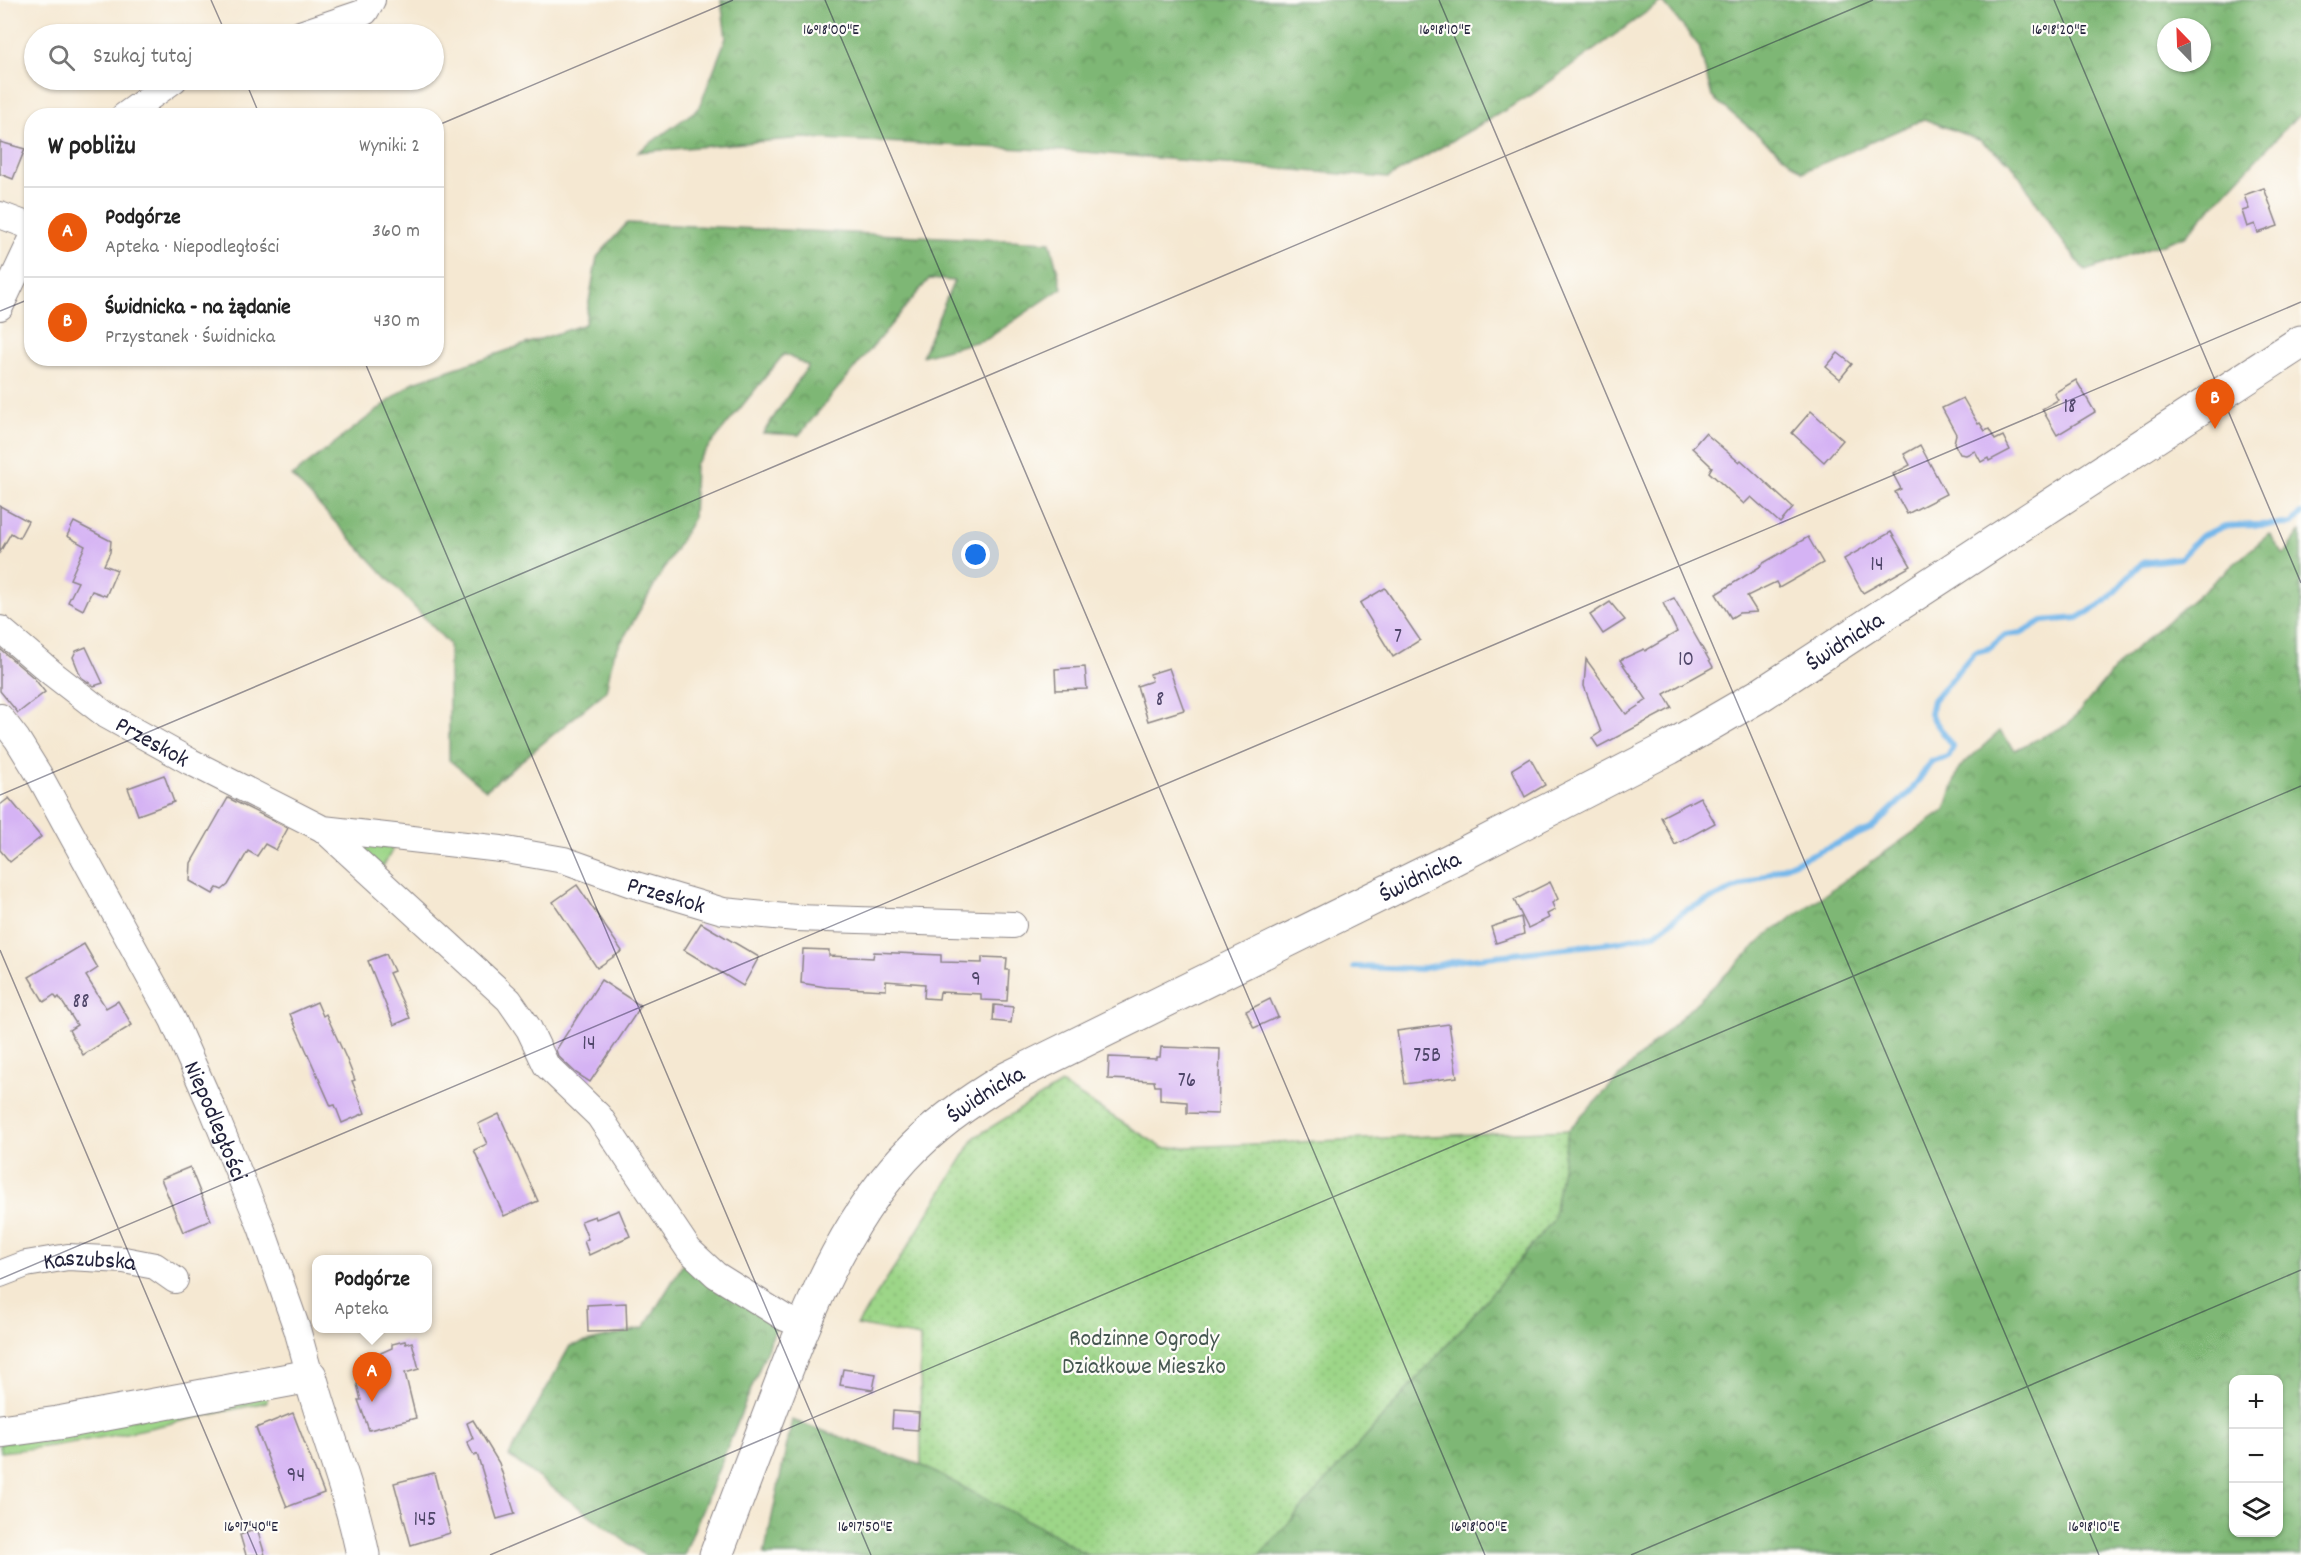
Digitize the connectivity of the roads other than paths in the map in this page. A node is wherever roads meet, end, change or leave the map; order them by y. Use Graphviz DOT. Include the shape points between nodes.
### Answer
graph roads {
  1 [pos="372,0"];
  2 [pos="330,24"];
  3 [pos="160,90"];
  4 [pos="135,108"];
  5 [pos="0,215"];
  6 [pos="24,224"];
  7 [pos="24,256"];
  8 [pos="0,307"];
  9 [pos="2301,342"];
  10 [pos="0,629"];
  11 [pos="0,717"];
  12 [pos="322,829"];
  13 [pos="1014,925"];
  14 [pos="0,1274"];
  15 [pos="175,1280"];
  16 [pos="803,1325"];
  17 [pos="310,1376"];
  18 [pos="0,1431"];
  19 [pos="363,1555"];
  20 [pos="716,1555"];
  1 -- 2 [label="street" via="365,12"];
  3 -- 4 [label="street"];
  5 -- 6 [label="street"];
  7 -- 8 [label="street"];
  9 -- 16 [label="main road, Świdnicka" via="1762,694 1669,748 1008,1078 964,1104 904,1157 879,1188 829,1268"];
  10 -- 12 [label="street, Przeskok" via="106,715"];
  11 -- 17 [label="street, Niepodległości" via="38,772 173,1020 261,1227"];
  12 -- 13 [label="street, Przeskok" via="564,860 723,911 796,918"];
  12 -- 16 [label="street, Przeskok" via="508,1000 529,1029 546,1065 599,1116 689,1250 716,1275"];
  14 -- 15 [label="street, Kaszubska" via="26,1264 68,1257 154,1266"];
  16 -- 20 [label="main road, Świdnicka"];
  17 -- 18 [label="main road"];
  17 -- 19 [label="main road, Niepodległości" via="340,1466"];
}
